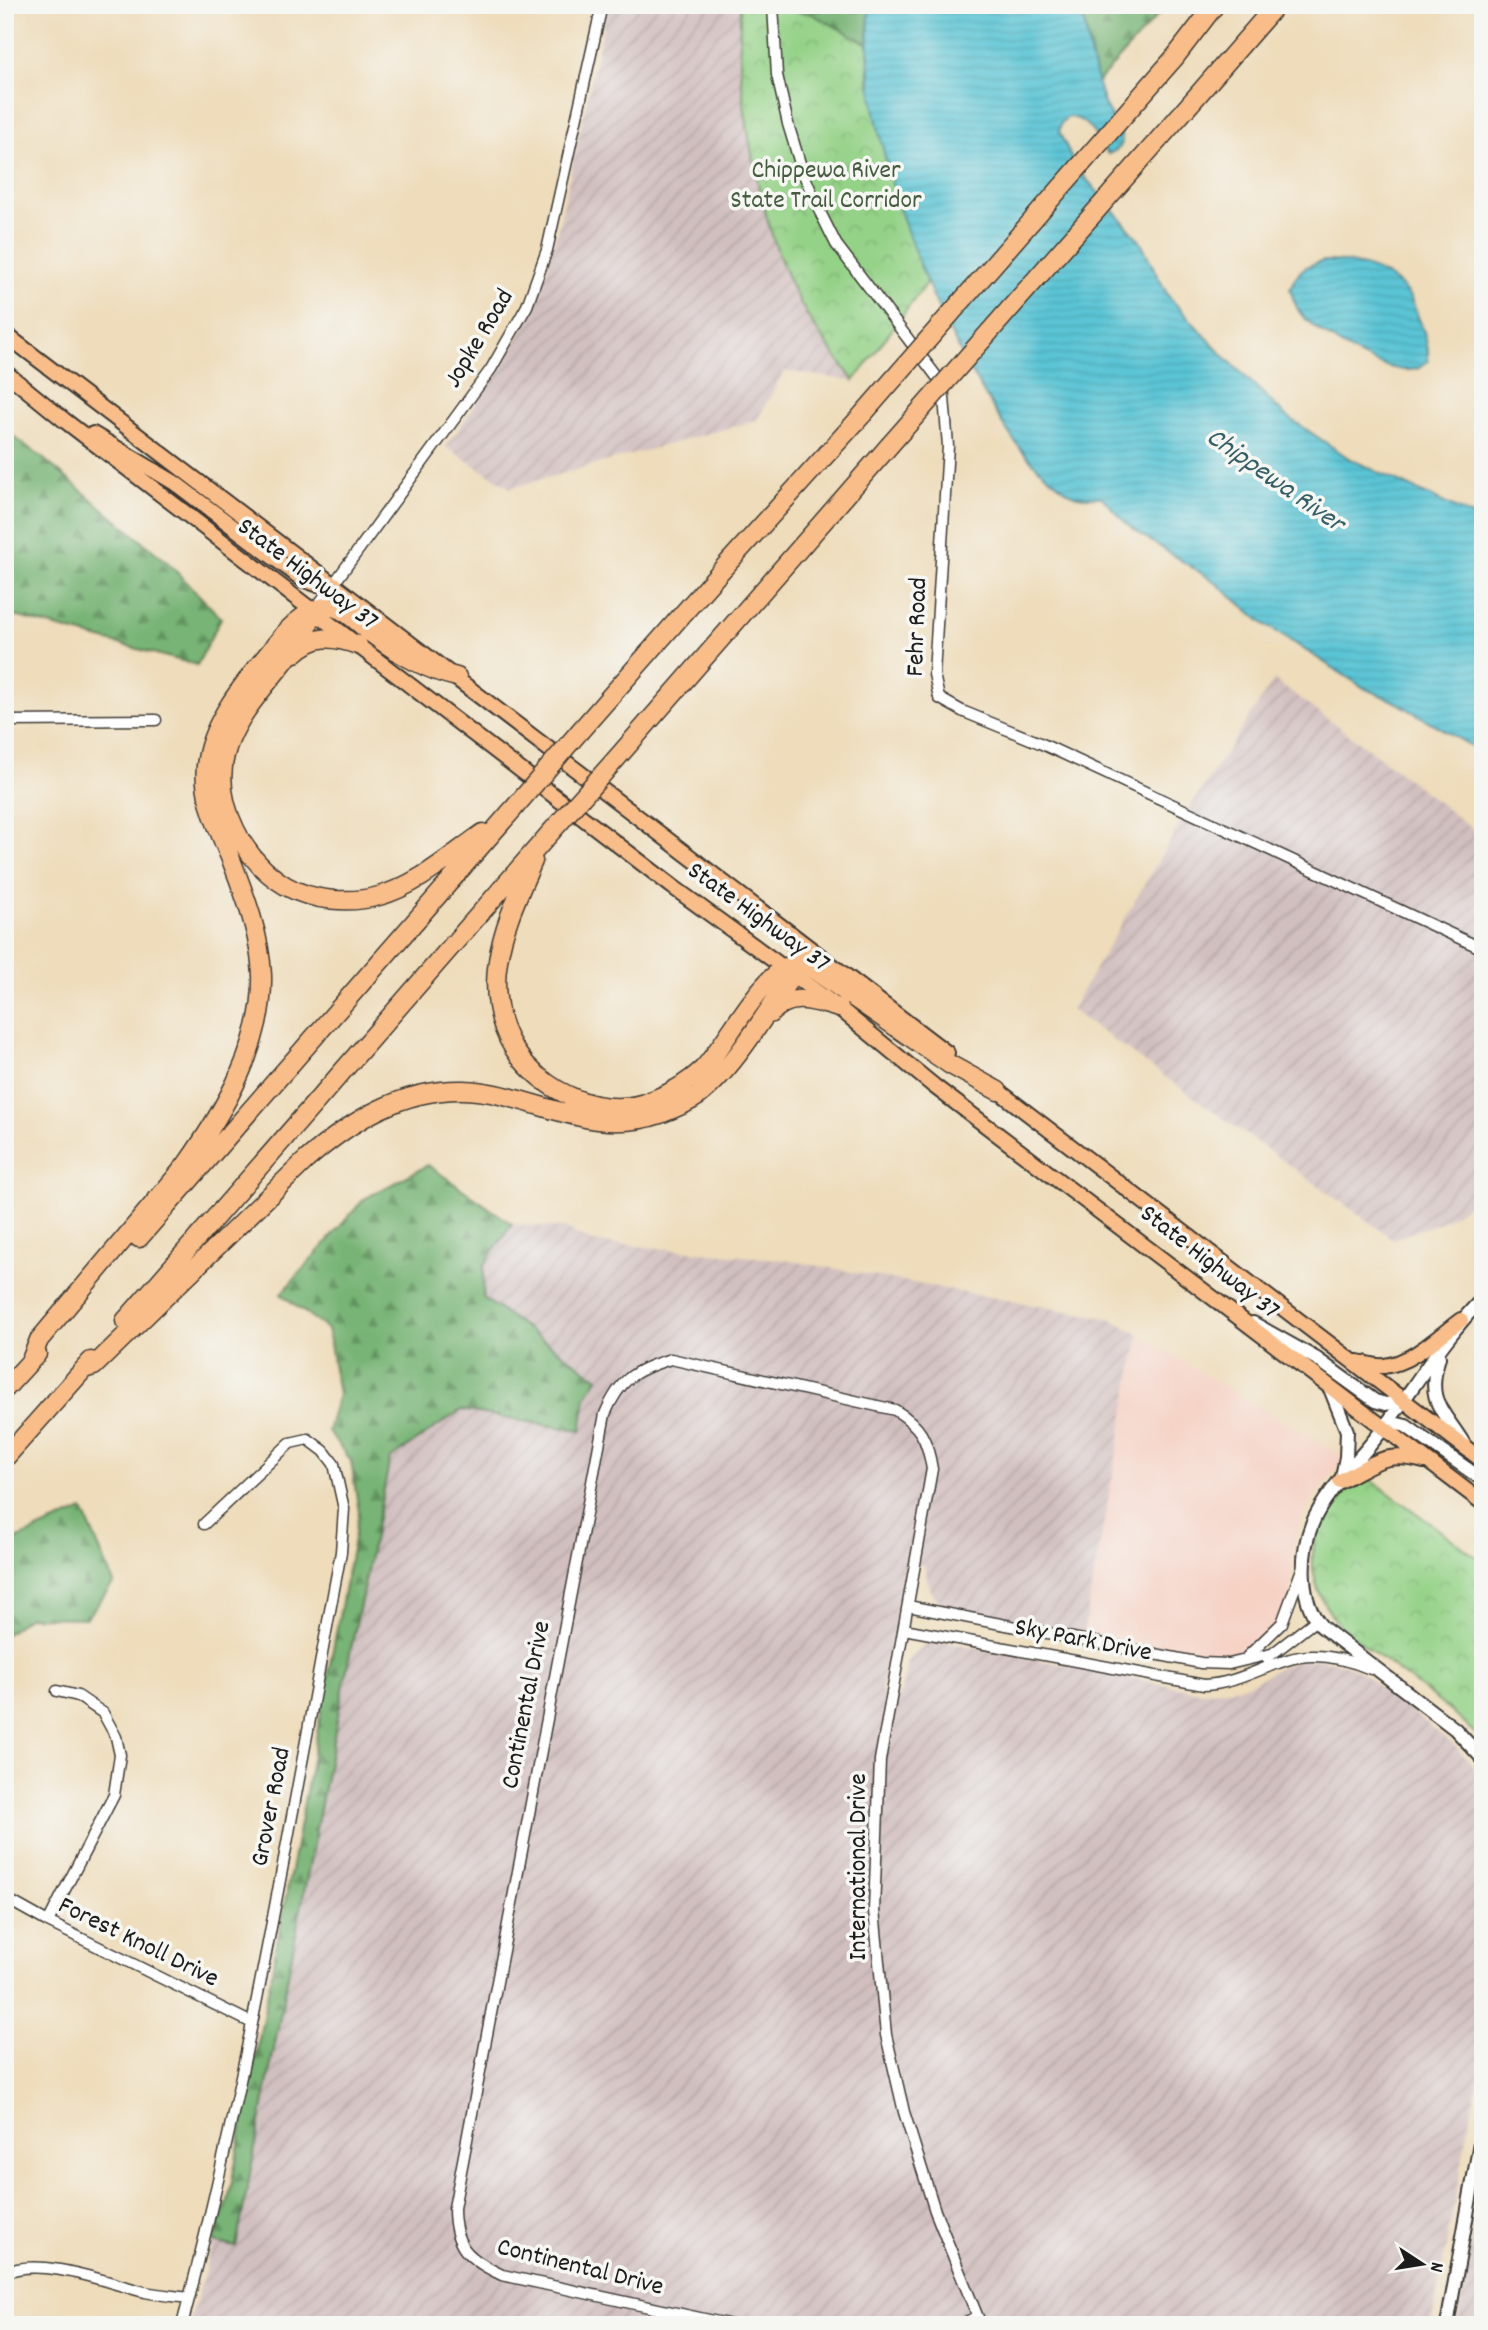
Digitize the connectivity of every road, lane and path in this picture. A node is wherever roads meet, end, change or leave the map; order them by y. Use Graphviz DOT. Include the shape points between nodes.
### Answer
graph roads {
  1 [pos="601,5"];
  2 [pos="773,5"];
  3 [pos="1215,5"];
  4 [pos="1276,5"];
  5 [pos="5,334"];
  6 [pos="5,372"];
  7 [pos="64,420"];
  8 [pos="335,584"];
  9 [pos="314,611"];
  10 [pos="358,645"];
  11 [pos="457,677"];
  12 [pos="267,684"];
  13 [pos="156,720"];
  14 [pos="5,721"];
  15 [pos="511,811"];
  16 [pos="546,838"];
  17 [pos="790,935"];
  18 [pos="1483,949"];
  19 [pos="792,968"];
  20 [pos="839,1008"];
  21 [pos="742,1046"];
  22 [pos="998,1091"];
  23 [pos="1483,1298"];
  24 [pos="1225,1307"];
  25 [pos="1461,1320"];
  26 [pos="1443,1345"];
  27 [pos="31,1360"];
  28 [pos="1351,1360"];
  29 [pos="84,1369"];
  30 [pos="1329,1386"];
  31 [pos="5,1390"];
  32 [pos="1404,1400"];
  33 [pos="1384,1427"];
  34 [pos="1466,1448"];
  35 [pos="5,1458"];
  36 [pos="1483,1461"];
  37 [pos="1433,1464"];
  38 [pos="1483,1480"];
  39 [pos="1340,1481"];
  40 [pos="1483,1503"];
  41 [pos="204,1524"];
  42 [pos="1304,1565"];
  43 [pos="908,1606"];
  44 [pos="1316,1620"];
  45 [pos="904,1629"];
  46 [pos="1271,1654"];
  47 [pos="1241,1661"];
  48 [pos="1379,1672"];
  49 [pos="1252,1673"];
  50 [pos="57,1691"];
  51 [pos="1483,1759"];
  52 [pos="5,1899"];
  53 [pos="48,1922"];
  54 [pos="252,2023"];
  55 [pos="1483,2126"];
  56 [pos="5,2273"];
  57 [pos="189,2298"];
  58 [pos="978,2321"];
  59 [pos="182,2325"];
  60 [pos="732,2325"];
  61 [pos="961,2325"];
  62 [pos="1447,2325"];
  1 -- 8 [label="street, Jopke Road" via="552,230 527,306 491,369"];
  2 -- 18 [label="street, Fehr Road" via="777,75 785,112 820,212 836,244 943,385 948,446 934,674 939,698"];
  3 -- 15 [label="highway, bridge" via="1175,57"];
  4 -- 16 [label="highway, bridge"];
  5 -- 8 [label="main road, State Highway 37"];
  6 -- 7 [label="main road, State Highway 37"];
  7 -- 8 [label="main road" via="170,479 302,579"];
  7 -- 9 [label="main road, State Highway 37"];
  8 -- 9 [label="street, Jopke Road"];
  8 -- 11 [label="main road, State Highway 37"];
  9 -- 10 [label="main road, State Highway 37"];
  9 -- 11 [label="highway" via="338,608 420,665"];
  9 -- 12 [label="highway"];
  9 -- 27 [label="highway" via="294,623 238,695 221,721 206,761 209,799 248,905 261,960 258,1011 243,1064 219,1116 186,1165 39,1340"];
  10 -- 12 [label="highway" via="334,637 310,641"];
  10 -- 19 [label="main road, State Highway 37" via="673,887"];
  11 -- 17 [label="main road, State Highway 37"];
  12 -- 15 [label="highway" via="230,741 223,774 225,800 246,848 288,887 332,900 365,899 401,888"];
  13 -- 14 [label="street"];
  15 -- 27 [label="highway"];
  16 -- 19 [label="highway" via="503,937 498,1008 504,1029 523,1061 568,1096 616,1106 650,1102 684,1084 703,1068 761,991"];
  16 -- 29 [label="highway"];
  17 -- 19 [label="highway" via="799,948"];
  17 -- 22 [label="main road, State Highway 37"];
  19 -- 20 [label="main road, State Highway 37"];
  19 -- 21 [label="highway"];
  19 -- 22 [label="highway" via="807,966 949,1064"];
  20 -- 21 [label="highway" via="807,999 787,1001"];
  20 -- 24 [label="main road, State Highway 37"];
  21 -- 29 [label="highway" via="696,1097 634,1121 593,1121 467,1090 418,1095 376,1110 306,1160 94,1366"];
  22 -- 28 [label="main road, State Highway 37"];
  23 -- 25 [label="street"];
  24 -- 30 [label="main road, State Highway 37"];
  24 -- 32 [label="street" via="1308,1353 1375,1401"];
  25 -- 26 [label="street"];
  25 -- 28 [label="main road" via="1393,1364 1376,1366"];
  26 -- 32 [label="street"];
  26 -- 34 [label="street" via="1434,1378 1435,1398"];
  27 -- 31 [label="highway"];
  28 -- 32 [label="main road, State Highway 37"];
  29 -- 35 [label="highway"];
  30 -- 33 [label="main road, State Highway 37"];
  30 -- 39 [label="street" via="1347,1430"];
  32 -- 33 [label="street"];
  32 -- 34 [label="main road, State Highway 37"];
  33 -- 37 [label="main road, State Highway 37"];
  33 -- 38 [label="street" via="1406,1426"];
  33 -- 39 [label="street"];
  34 -- 36 [label="main road, State Highway 37"];
  37 -- 39 [label="main road" via="1388,1457"];
  37 -- 40 [label="main road, State Highway 37"];
  39 -- 42 [label="street" via="1312,1523"];
  41 -- 54 [label="street, Grover Road" via="290,1443 307,1440 334,1464 344,1509 341,1552"];
  42 -- 44 [label="street" via="1305,1589"];
  42 -- 47 [label="street" via="1282,1623"];
  43 -- 45 [label="street, International Drive"];
  43 -- 47 [label="street, Sky Park Drive" via="1201,1663"];
  43 -- 60 [label="street, Continental Drive" via="932,1469 928,1446 914,1422 895,1410 671,1359 629,1377 614,1393 604,1414 454,2208 454,2229 478,2264 502,2275"];
  44 -- 46 [label="street, Sky Park Drive"];
  44 -- 48 [label="street"];
  45 -- 49 [label="street, Sky Park Drive" via="1190,1683 1218,1685"];
  45 -- 58 [label="street, International Drive" via="880,1760 874,1910 882,2002 904,2112 935,2211"];
  46 -- 47 [label="street, Sky Park Drive"];
  46 -- 49 [label="street, Sky Park Drive"];
  48 -- 49 [label="street, Sky Park Drive" via="1339,1658 1314,1656"];
  48 -- 51 [label="street" via="1455,1729"];
  50 -- 53 [label="street" via="78,1696 103,1713 120,1755 114,1796"];
  52 -- 53 [label="street, Forest Knoll Drive"];
  53 -- 54 [label="street, Forest Knoll Drive"];
  54 -- 57 [label="street, Grover Road"];
  55 -- 62 [label="street"];
  56 -- 57 [label="street" via="16,2267 51,2269"];
  57 -- 59 [label="street, Grover Road"];
  58 -- 61 [label="street"];
}
